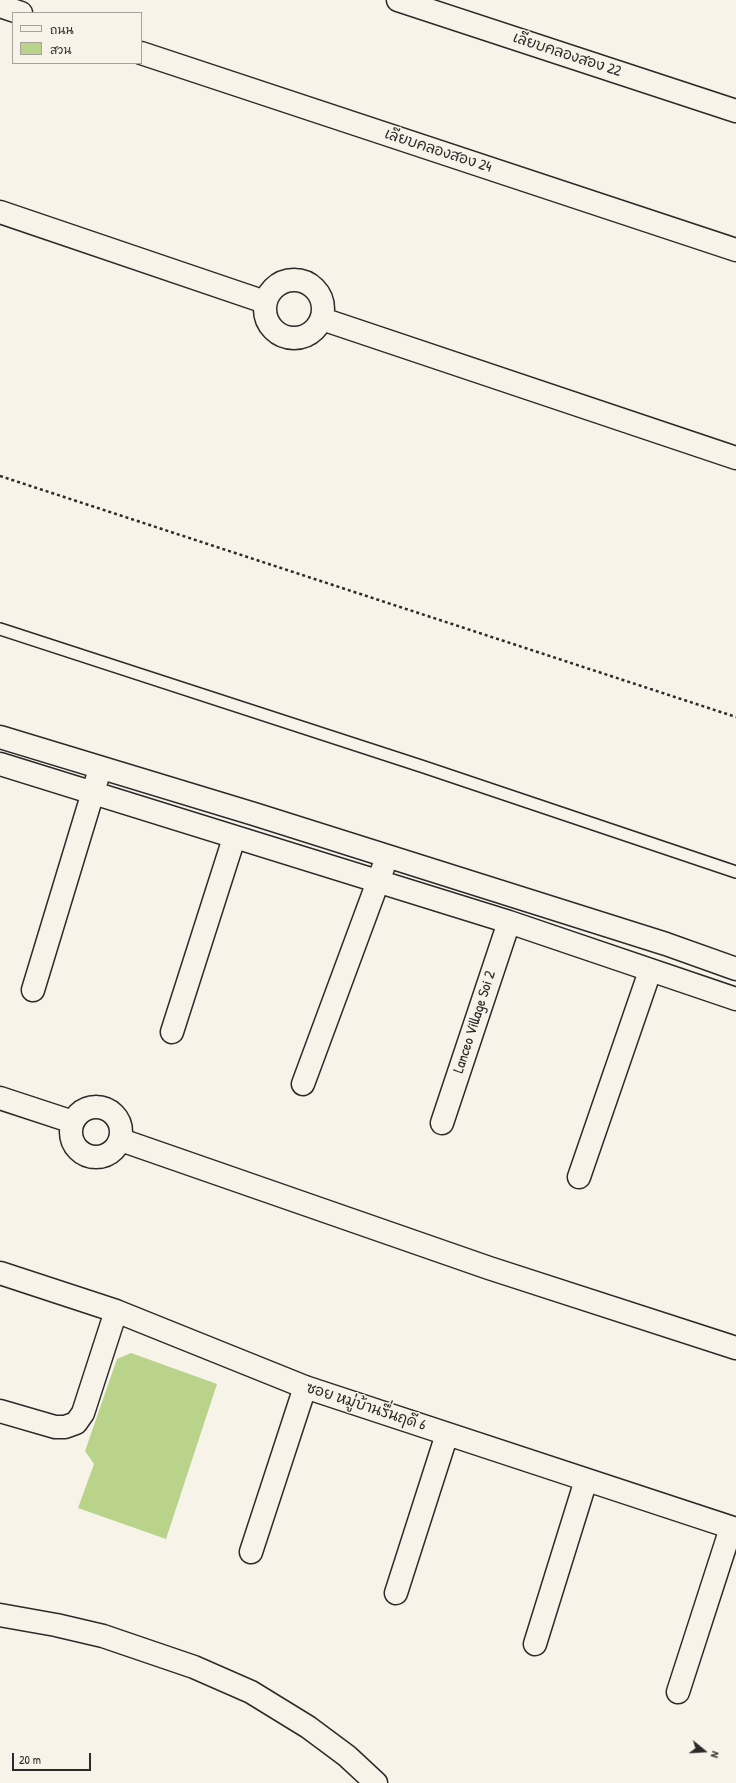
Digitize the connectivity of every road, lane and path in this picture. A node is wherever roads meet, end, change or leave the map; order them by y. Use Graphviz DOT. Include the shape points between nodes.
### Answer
graph roads {
  1 [pos="398,0"];
  2 [pos="0,6"];
  3 [pos="18,12"];
  4 [pos="142,53"];
  5 [pos="736,111"];
  6 [pos="0,212"];
  7 [pos="736,250"];
  8 [pos="265,302"];
  9 [pos="322,319"];
  10 [pos="736,458"];
  11 [pos="0,476"];
  12 [pos="0,629"];
  13 [pos="736,717"];
  14 [pos="0,737"];
  15 [pos="0,764"];
  16 [pos="100,767"];
  17 [pos="93,793"];
  18 [pos="234,838"];
  19 [pos="388,856"];
  20 [pos="736,872"];
  21 [pos="377,881"];
  22 [pos="509,922"];
  23 [pos="736,969"];
  24 [pos="650,971"];
  25 [pos="33,990"];
  26 [pos="736,999"];
  27 [pos="172,1032"];
  28 [pos="303,1084"];
  29 [pos="0,1098"];
  30 [pos="73,1122"];
  31 [pos="442,1123"];
  32 [pos="121,1140"];
  33 [pos="579,1177"];
  34 [pos="0,1273"];
  35 [pos="116,1311"];
  36 [pos="736,1348"];
  37 [pos="305,1387"];
  38 [pos="0,1411"];
  39 [pos="447,1434"];
  40 [pos="586,1480"];
  41 [pos="733,1528"];
  42 [pos="251,1552"];
  43 [pos="396,1593"];
  44 [pos="0,1615"];
  45 [pos="535,1644"];
  46 [pos="678,1692"];
  47 [pos="376,1783"];
  1 -- 5 [label="street, เลียบคลองสอง 22"];
  2 -- 3 [label="street"];
  4 -- 7 [label="street, เลียบคลองสอง 24"];
  6 -- 8 [label="street"];
  8 -- 9 [label="street" via="266,318 271,328 280,336 291,339 303,338 313,332"];
  8 -- 9 [label="street" via="275,286 297,279 317,290 322,300"];
  9 -- 10 [label="street"];
  11 -- 13 [label="path"];
  12 -- 20 [label="lane" via="416,764"];
  14 -- 16 [label="street"];
  15 -- 17 [label="street"];
  16 -- 17 [label="street"];
  16 -- 19 [label="street"];
  17 -- 18 [label="street"];
  17 -- 25 [label="street"];
  18 -- 21 [label="street"];
  18 -- 27 [label="street"];
  19 -- 21 [label="street"];
  19 -- 23 [label="street" via="666,944"];
  21 -- 22 [label="street"];
  21 -- 28 [label="street"];
  22 -- 24 [label="street"];
  22 -- 31 [label="street, Lanceo Village Soi 2"];
  24 -- 26 [label="street"];
  24 -- 33 [label="street"];
  29 -- 30 [label="street"];
  30 -- 32 [label="street" via="80,1113 89,1108 100,1107 111,1111 120,1124"];
  30 -- 32 [label="street" via="72,1140 76,1148 91,1157 109,1154"];
  32 -- 36 [label="street" via="496,1270"];
  34 -- 35 [label="street, ซอย หมู่บ้านรื่นฤดี 6"];
  35 -- 37 [label="street, ซอย หมู่บ้านรื่นฤดี 6"];
  35 -- 38 [label="street" via="83,1413 76,1423 55,1427"];
  37 -- 39 [label="street, ซอย หมู่บ้านรื่นฤดี 6"];
  37 -- 42 [label="street"];
  39 -- 40 [label="street, ซอย หมู่บ้านรื่นฤดี 6"];
  39 -- 43 [label="street"];
  40 -- 41 [label="street, ซอย หมู่บ้านรื่นฤดี 6"];
  40 -- 45 [label="street"];
  41 -- 46 [label="street"];
  44 -- 47 [label="street" via="103,1636 194,1667 251,1692 308,1727 347,1756"];
}
